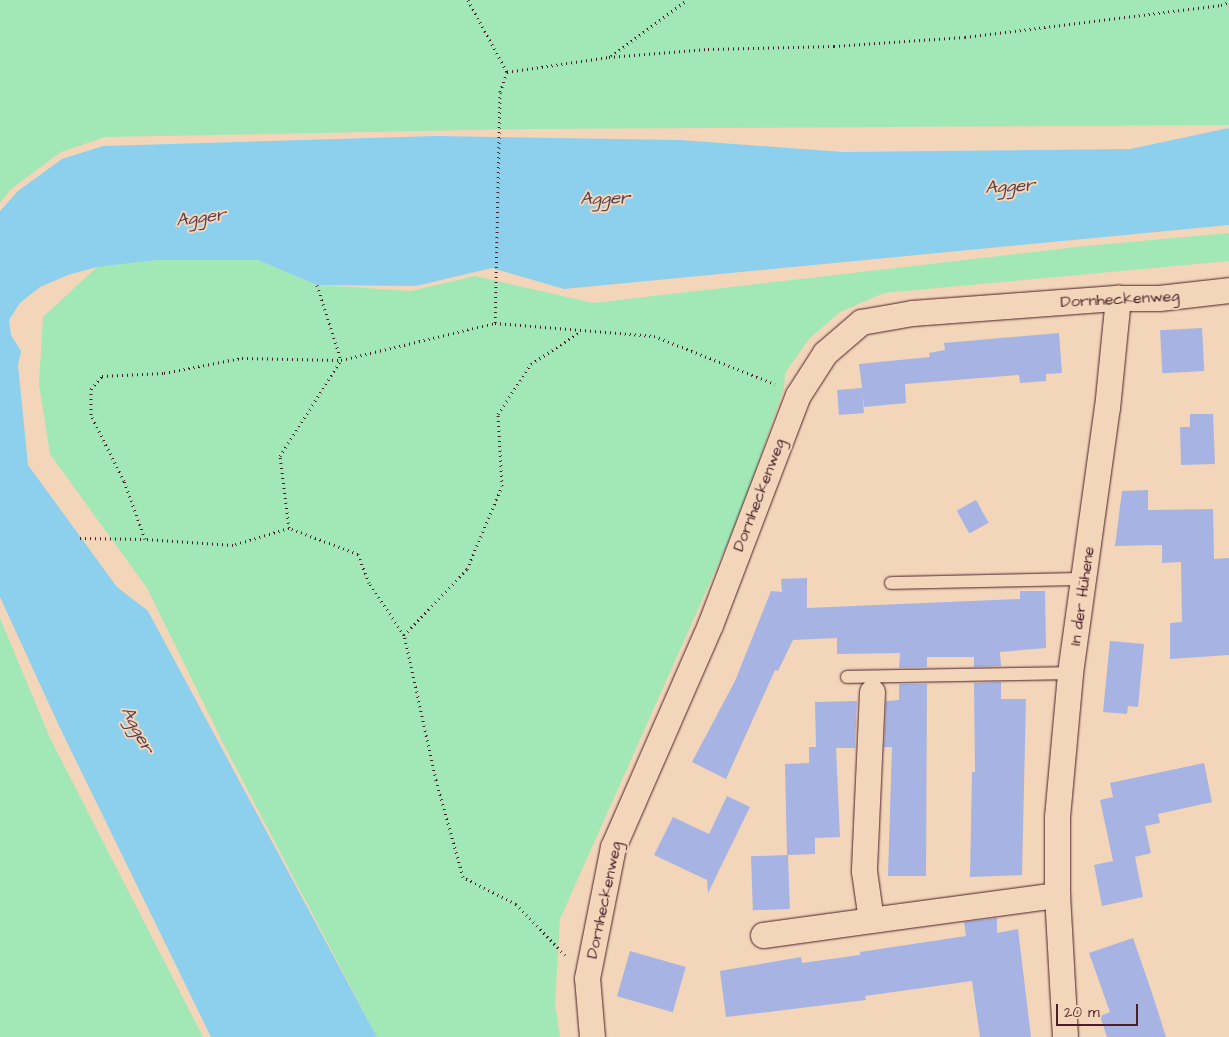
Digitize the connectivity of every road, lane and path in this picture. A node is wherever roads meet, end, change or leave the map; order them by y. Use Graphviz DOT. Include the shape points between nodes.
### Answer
graph roads {
  1 [pos="468,0"];
  2 [pos="687,0"];
  3 [pos="1229,2"];
  4 [pos="609,57"];
  5 [pos="507,72"];
  6 [pos="317,285"];
  7 [pos="1229,290"];
  8 [pos="1118,298"];
  9 [pos="495,323"];
  10 [pos="581,332"];
  11 [pos="341,360"];
  12 [pos="798,394"];
  13 [pos="289,528"];
  14 [pos="80,538"];
  15 [pos="145,539"];
  16 [pos="1084,579"];
  17 [pos="891,583"];
  18 [pos="404,635"];
  19 [pos="1070,673"];
  20 [pos="847,677"];
  21 [pos="872,692"];
  22 [pos="1056,895"];
  23 [pos="871,920"];
  24 [pos="763,935"];
  25 [pos="587,978"];
  26 [pos="592,1037"];
  27 [pos="1065,1037"];
  1 -- 5 [label="path"];
  2 -- 4 [label="path"];
  3 -- 4 [label="path" via="965,37"];
  4 -- 5 [label="path"];
  5 -- 9 [label="path" via="500,92"];
  6 -- 11 [label="path"];
  7 -- 8 [label="street, Dornheckenweg" via="1159,298"];
  8 -- 12 [label="street, Dornheckenweg" via="912,313 861,322 824,353"];
  8 -- 16 [label="street, In der Hühene"];
  9 -- 10 [label="path"];
  9 -- 11 [label="path"];
  10 -- 12 [label="path" via="654,336"];
  10 -- 18 [label="path" via="531,364 498,414 502,486 467,569"];
  11 -- 13 [label="path" via="280,456"];
  11 -- 15 [label="path" via="242,358 164,373 102,376 91,389 91,415 124,481"];
  12 -- 25 [label="street, Dornheckenweg" via="710,625 613,847"];
  13 -- 15 [label="path" via="233,545"];
  13 -- 18 [label="path" via="358,554 369,583"];
  14 -- 15 [label="path"];
  16 -- 17 [label="lane"];
  16 -- 19 [label="street, In der Hühene"];
  18 -- 25 [label="path" via="436,780 463,877 516,904"];
  19 -- 20 [label="lane"];
  19 -- 22 [label="street, In der Hühene" via="1057,817"];
  21 -- 23 [label="street" via="864,871"];
  22 -- 23 [label="street"];
  22 -- 27 [label="street, In der Hühene"];
  23 -- 24 [label="street"];
  25 -- 26 [label="street, Dornheckenweg"];
}
